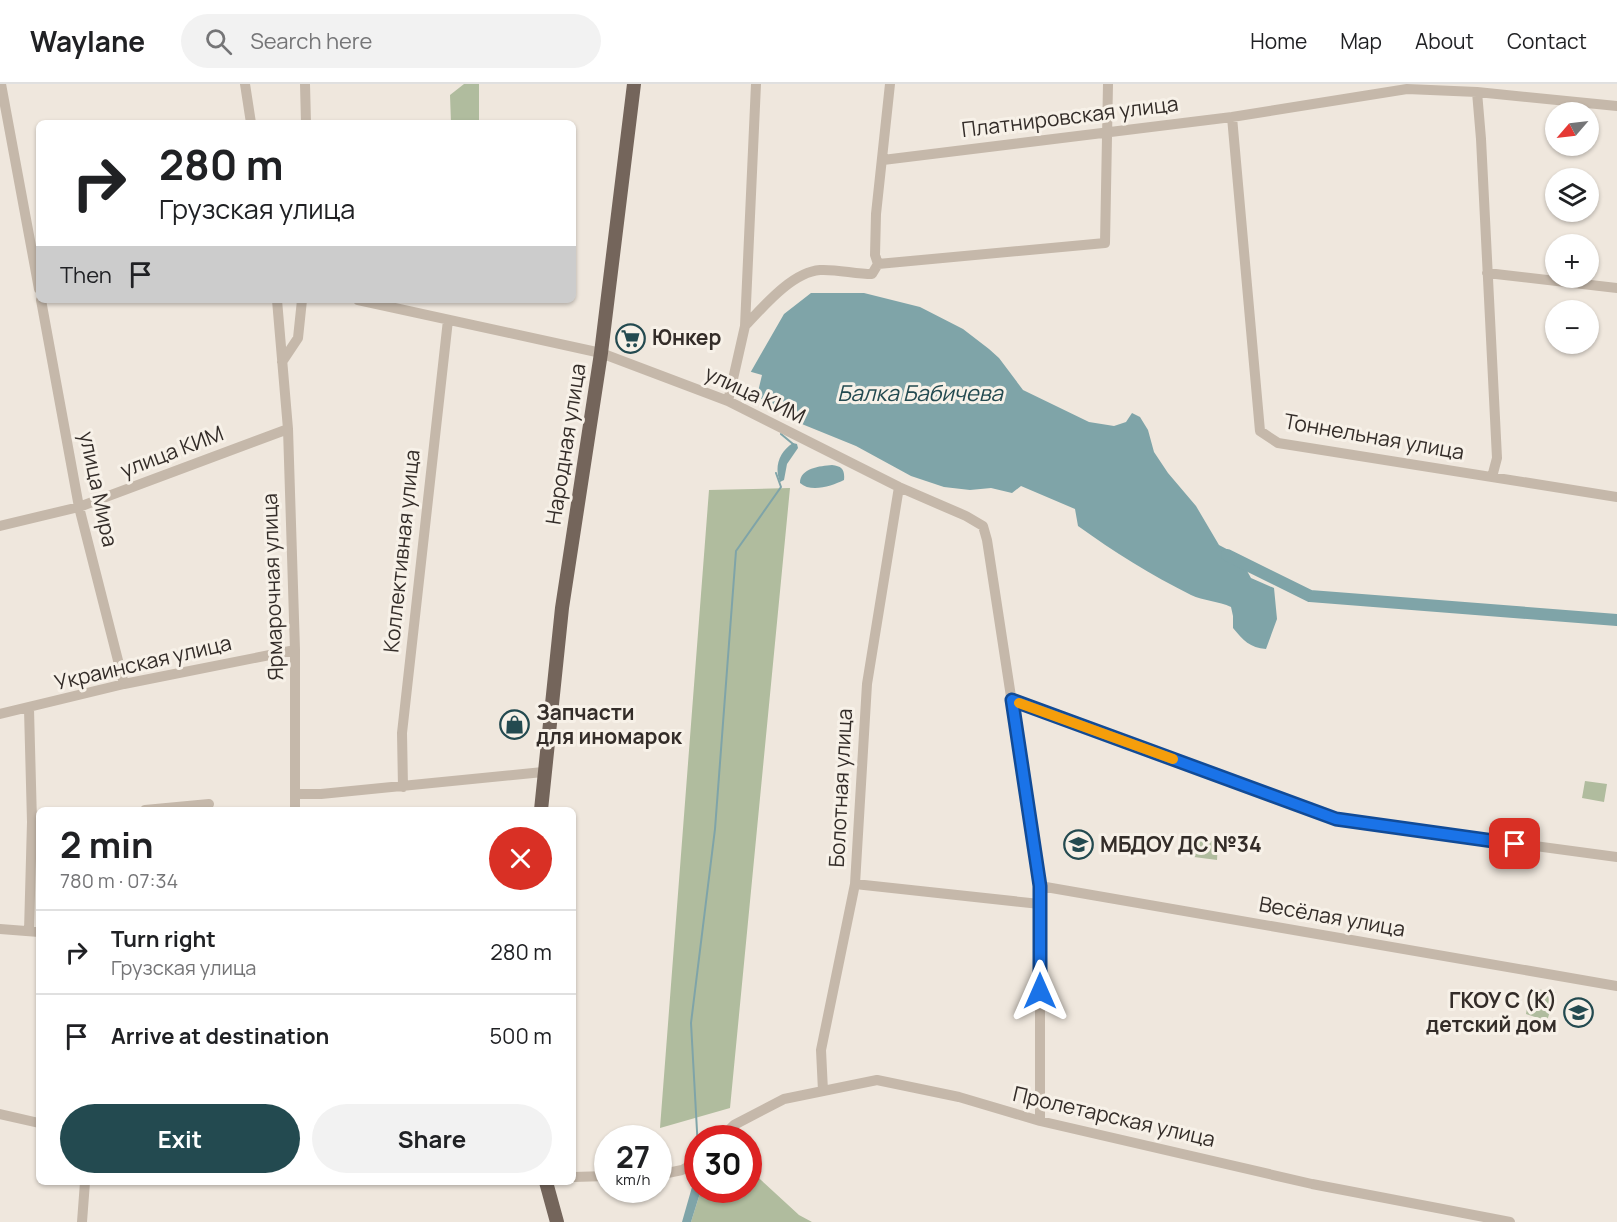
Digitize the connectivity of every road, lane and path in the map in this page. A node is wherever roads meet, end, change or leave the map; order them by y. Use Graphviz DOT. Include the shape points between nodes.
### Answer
graph roads {
  1 [pos="1,84"];
  2 [pos="245,84"];
  3 [pos="306,84"];
  4 [pos="634,84"];
  5 [pos="756,84"];
  6 [pos="890,84"];
  7 [pos="1108,84"];
  8 [pos="1501,89"];
  9 [pos="1477,92"];
  10 [pos="1617,106"];
  11 [pos="1232,117"];
  12 [pos="251,120"];
  13 [pos="306,120"];
  14 [pos="1106,133"];
  15 [pos="883,160"];
  16 [pos="878,264"];
  17 [pos="36,273"];
  18 [pos="1487,273"];
  19 [pos="1617,288"];
  20 [pos="42,303"];
  21 [pos="277,303"];
  22 [pos="302,303"];
  23 [pos="372,303"];
  24 [pos="448,320"];
  25 [pos="745,326"];
  26 [pos="601,353"];
  27 [pos="282,362"];
  28 [pos="728,401"];
  29 [pos="288,429"];
  30 [pos="1492,477"];
  31 [pos="898,487"];
  32 [pos="1617,497"];
  33 [pos="80,507"];
  34 [pos="0,526"];
  35 [pos="295,650"];
  36 [pos="124,684"];
  37 [pos="1012,700"];
  38 [pos="29,709"];
  39 [pos="0,714"];
  40 [pos="543,772"];
  41 [pos="403,787"];
  42 [pos="296,794"];
  43 [pos="209,804"];
  44 [pos="177,807"];
  45 [pos="294,807"];
  46 [pos="541,807"];
  47 [pos="36,821"];
  48 [pos="1617,857"];
  49 [pos="855,884"];
  50 [pos="1040,886"];
  51 [pos="1040,904"];
  52 [pos="0,929"];
  53 [pos="34,931"];
  54 [pos="1617,986"];
  55 [pos="823,1091"];
  56 [pos="0,1114"];
  57 [pos="1040,1121"];
  58 [pos="36,1122"];
  59 [pos="734,1125"];
  60 [pos="594,1176"];
  61 [pos="576,1177"];
  62 [pos="85,1185"];
  63 [pos="547,1185"];
  64 [pos="82,1222"];
  65 [pos="557,1222"];
  66 [pos="1510,1222"];
  1 -- 17 [label="street"];
  2 -- 12 [label="street"];
  3 -- 13 [label="street"];
  4 -- 26 [label="main road, Народная улица"];
  5 -- 25 [label="street"];
  6 -- 15 [label="street"];
  7 -- 14 [label="street"];
  8 -- 9 [label="street, Платнировская улица"];
  8 -- 10 [label="street, Платнировская улица"];
  9 -- 11 [label="street, Платнировская улица" via="1407,89"];
  9 -- 18 [label="street"];
  11 -- 14 [label="street, Платнировская улица"];
  11 -- 30 [label="street, Тоннельная улица" via="1260,431 1278,443"];
  14 -- 15 [label="street, Платнировская улица"];
  14 -- 16 [label="street" via="1105,243"];
  15 -- 16 [label="street" via="876,214"];
  16 -- 25 [label="street" via="872,274 819,270 799,276"];
  18 -- 19 [label="street"];
  18 -- 30 [label="street" via="1497,458"];
  20 -- 33 [label="street, улица Мира"];
  21 -- 27 [label="street, Ярмарочная улица"];
  22 -- 27 [label="street" via="298,338"];
  23 -- 24 [label="street, улица КИМ"];
  24 -- 26 [label="street, улица КИМ"];
  24 -- 41 [label="street, Коллективная улица" via="402,733"];
  25 -- 28 [label="street"];
  26 -- 28 [label="street, улица КИМ"];
  26 -- 40 [label="main road, Народная улица" via="562,608"];
  27 -- 29 [label="street, Ярмарочная улица"];
  28 -- 31 [label="street, улица КИМ"];
  29 -- 33 [label="street, улица КИМ"];
  29 -- 35 [label="street, Ярмарочная улица"];
  30 -- 32 [label="street, Тоннельная улица"];
  31 -- 37 [label="street, улица КИМ" via="983,526"];
  31 -- 49 [label="street, Болотная улица" via="867,684"];
  33 -- 34 [label="street, улица КИМ"];
  33 -- 36 [label="street, улица Мира"];
  35 -- 36 [label="street, Украинская улица"];
  35 -- 42 [label="street, Ярмарочная улица"];
  36 -- 38 [label="street, Украинская улица"];
  37 -- 48 [label="street" via="1336,819"];
  37 -- 50 [label="street"];
  38 -- 39 [label="street, Украинская улица"];
  38 -- 47 [label="street"];
  40 -- 41 [label="street"];
  40 -- 46 [label="main road, Народная улица"];
  41 -- 42 [label="street"];
  42 -- 45 [label="street, Ярмарочная улица"];
  43 -- 44 [label="street"];
  47 -- 53 [label="street"];
  49 -- 51 [label="street"];
  49 -- 55 [label="street, Болотная улица" via="821,1050"];
  50 -- 51 [label="street"];
  50 -- 54 [label="street, Весёлая улица"];
  51 -- 57 [label="street"];
  52 -- 53 [label="street"];
  55 -- 57 [label="street, Пролетарская улица" via="877,1080 979,1102"];
  55 -- 59 [label="street, Пролетарская улица" via="784,1099"];
  56 -- 58 [label="street"];
  57 -- 66 [label="street, Пролетарская улица" via="1312,1184"];
  60 -- 61 [label="street"];
  62 -- 64 [label="street"];
  63 -- 65 [label="main road"];
}
